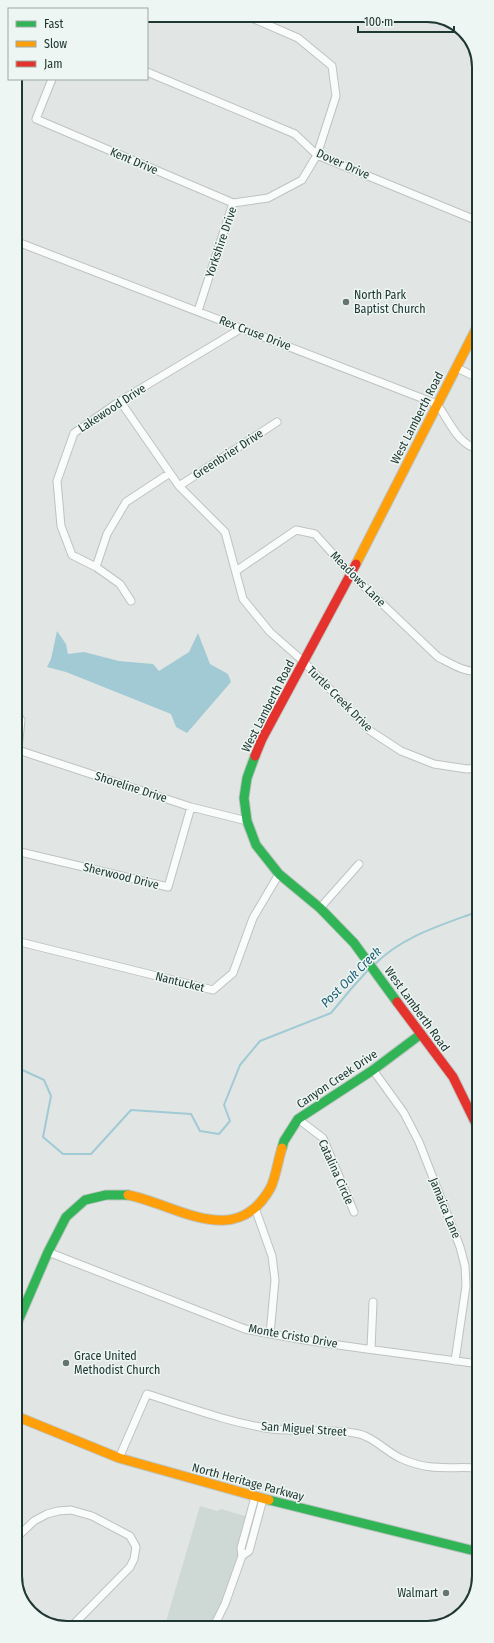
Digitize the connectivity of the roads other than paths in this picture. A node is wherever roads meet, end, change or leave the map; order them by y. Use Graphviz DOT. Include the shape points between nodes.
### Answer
graph roads {
  1 [pos="260,22"];
  2 [pos="148,72"];
  3 [pos="52,80"];
  4 [pos="317,155"];
  5 [pos="232,203"];
  6 [pos="472,219"];
  7 [pos="22,244"];
  8 [pos="198,311"];
  9 [pos="242,328"];
  10 [pos="472,337"];
  11 [pos="456,368"];
  12 [pos="472,375"];
  13 [pos="120,401"];
  14 [pos="437,404"];
  15 [pos="277,422"];
  16 [pos="472,447"];
  17 [pos="170,473"];
  18 [pos="179,486"];
  19 [pos="96,567"];
  20 [pos="236,571"];
  21 [pos="351,574"];
  22 [pos="131,601"];
  23 [pos="304,662"];
  24 [pos="472,671"];
  25 [pos="22,751"];
  26 [pos="472,769"];
  27 [pos="191,806"];
  28 [pos="247,821"];
  29 [pos="22,852"];
  30 [pos="359,864"];
  31 [pos="279,874"];
  32 [pos="320,908"];
  33 [pos="22,942"];
  34 [pos="420,1034"];
  35 [pos="373,1070"];
  36 [pos="472,1116"];
  37 [pos="298,1119"];
  38 [pos="255,1208"];
  39 [pos="354,1212"];
  40 [pos="48,1252"];
  41 [pos="373,1302"];
  42 [pos="22,1312"];
  43 [pos="270,1334"];
  44 [pos="371,1349"];
  45 [pos="455,1361"];
  46 [pos="472,1363"];
  47 [pos="22,1418"];
  48 [pos="119,1458"];
  49 [pos="472,1468"];
  50 [pos="259,1498"];
  51 [pos="22,1532"];
  52 [pos="472,1550"];
  53 [pos="77,1621"];
  54 [pos="216,1621"];
  1 -- 4 [label="street, Yorkshire Drive" via="298,38 332,66 336,96"];
  2 -- 4 [label="street, Dover Drive" via="295,134"];
  3 -- 5 [label="street, Kent Drive" via="36,119"];
  4 -- 5 [label="street, Yorkshire Drive" via="302,180 268,198"];
  4 -- 6 [label="street, Dover Drive"];
  5 -- 8 [label="street, Yorkshire Drive"];
  7 -- 8 [label="street, Rex Cruse Drive"];
  8 -- 9 [label="street, Rex Cruse Drive"];
  9 -- 13 [label="street, Lakewood Drive"];
  9 -- 14 [label="street, Rex Cruse Drive"];
  10 -- 11 [label="street, West Lamberth Road"];
  11 -- 12 [label="street"];
  11 -- 14 [label="street, West Lamberth Road"];
  13 -- 17 [label="street, Turtle Creek Drive"];
  13 -- 19 [label="street, Lakewood Drive" via="74,433 57,481 60,526 72,555"];
  14 -- 16 [label="street" via="458,435"];
  14 -- 21 [label="street, West Lamberth Road"];
  15 -- 18 [label="street, Greenbrier Drive"];
  17 -- 18 [label="street, Turtle Creek Drive"];
  17 -- 19 [label="street" via="126,502 107,534"];
  18 -- 20 [label="street, Turtle Creek Drive" via="225,532"];
  19 -- 22 [label="street, Lakewood Drive" via="120,584"];
  20 -- 21 [label="street, Meadows Lane" via="296,530 315,534"];
  20 -- 23 [label="street, Turtle Creek Drive" via="243,599 270,632"];
  21 -- 23 [label="street, West Lamberth Road"];
  21 -- 24 [label="street, Meadows Lane" via="438,657 456,667"];
  23 -- 26 [label="street, Turtle Creek Drive" via="369,730 401,751 434,764"];
  23 -- 28 [label="street, West Lamberth Road" via="262,739 247,778 244,798"];
  25 -- 27 [label="street, Shoreline Drive"];
  27 -- 28 [label="street, Shoreline Drive"];
  27 -- 29 [label="street, Sherwood Drive" via="168,887"];
  28 -- 31 [label="street, West Lamberth Road" via="256,845"];
  30 -- 32 [label="street"];
  31 -- 32 [label="street, West Lamberth Road"];
  31 -- 33 [label="street, Nantucket" via="253,918 233,973 214,990"];
  32 -- 34 [label="street, West Lamberth Road" via="354,943"];
  34 -- 35 [label="street, Canyon Creek Drive"];
  34 -- 36 [label="street, West Lamberth Road" via="453,1077"];
  35 -- 37 [label="street, Canyon Creek Drive"];
  35 -- 45 [label="street, Jamaica Lane" via="404,1112 419,1142 460,1247 465,1266 466,1286"];
  37 -- 38 [label="street, Canyon Creek Drive" via="284,1141 271,1186"];
  37 -- 39 [label="street, Catalina Circle" via="323,1138"];
  38 -- 40 [label="street, Canyon Creek Drive" via="237,1218 218,1221 198,1218 144,1198 106,1194 86,1200 66,1218"];
  38 -- 43 [label="street" via="272,1256 275,1280"];
  40 -- 42 [label="street, Canyon Creek Drive"];
  40 -- 43 [label="street, Monte Cristo Drive" via="245,1328"];
  41 -- 44 [label="street"];
  43 -- 44 [label="street, Monte Cristo Drive"];
  44 -- 45 [label="street, Monte Cristo Drive"];
  45 -- 46 [label="street, Monte Cristo Drive"];
  47 -- 48 [label="street, North Heritage Parkway"];
  48 -- 49 [label="street, San Miguel Street" via="147,1394 244,1424 273,1429 355,1433 423,1467"];
  48 -- 50 [label="street, North Heritage Parkway"];
  50 -- 52 [label="street, North Heritage Parkway"];
  50 -- 54 [label="street" via="241,1548 242,1556"];
  51 -- 53 [label="street" via="34,1521 47,1514 58,1510 71,1510 92,1516 130,1536 136,1547 130,1568"];
}
